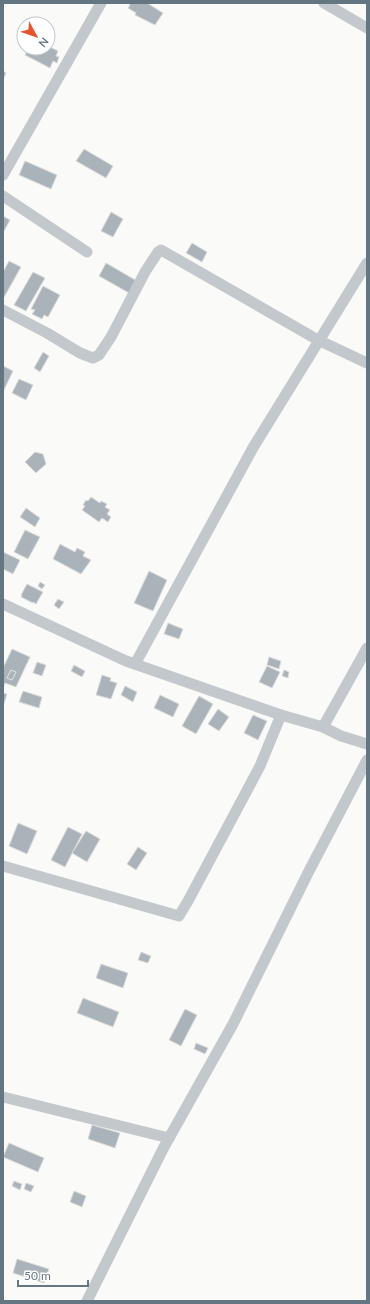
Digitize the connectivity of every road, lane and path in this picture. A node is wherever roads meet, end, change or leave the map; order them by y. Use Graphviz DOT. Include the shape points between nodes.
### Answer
graph roads {
  1 [pos="101,3"];
  2 [pos="324,3"];
  3 [pos="367,28"];
  4 [pos="3,175"];
  5 [pos="3,196"];
  6 [pos="87,252"];
  7 [pos="367,263"];
  8 [pos="3,310"];
  9 [pos="318,340"];
  10 [pos="367,362"];
  11 [pos="3,604"];
  12 [pos="367,648"];
  13 [pos="134,664"];
  14 [pos="281,716"];
  15 [pos="323,728"];
  16 [pos="367,744"];
  17 [pos="367,760"];
  18 [pos="3,866"];
  19 [pos="3,1097"];
  20 [pos="169,1138"];
  21 [pos="87,1301"];
  1 -- 4 [label="street"];
  2 -- 3 [label="street"];
  5 -- 6 [label="street"];
  7 -- 9 [label="street"];
  8 -- 9 [label="street" via="93,358 99,355 112,337 145,272 161,250"];
  9 -- 10 [label="street"];
  9 -- 13 [label="street" via="254,446"];
  11 -- 13 [label="street"];
  12 -- 15 [label="street"];
  13 -- 14 [label="street"];
  14 -- 15 [label="street"];
  14 -- 18 [label="street" via="260,766 179,916"];
  15 -- 16 [label="street"];
  17 -- 20 [label="street" via="233,1024"];
  19 -- 20 [label="street"];
  20 -- 21 [label="street"];
}
